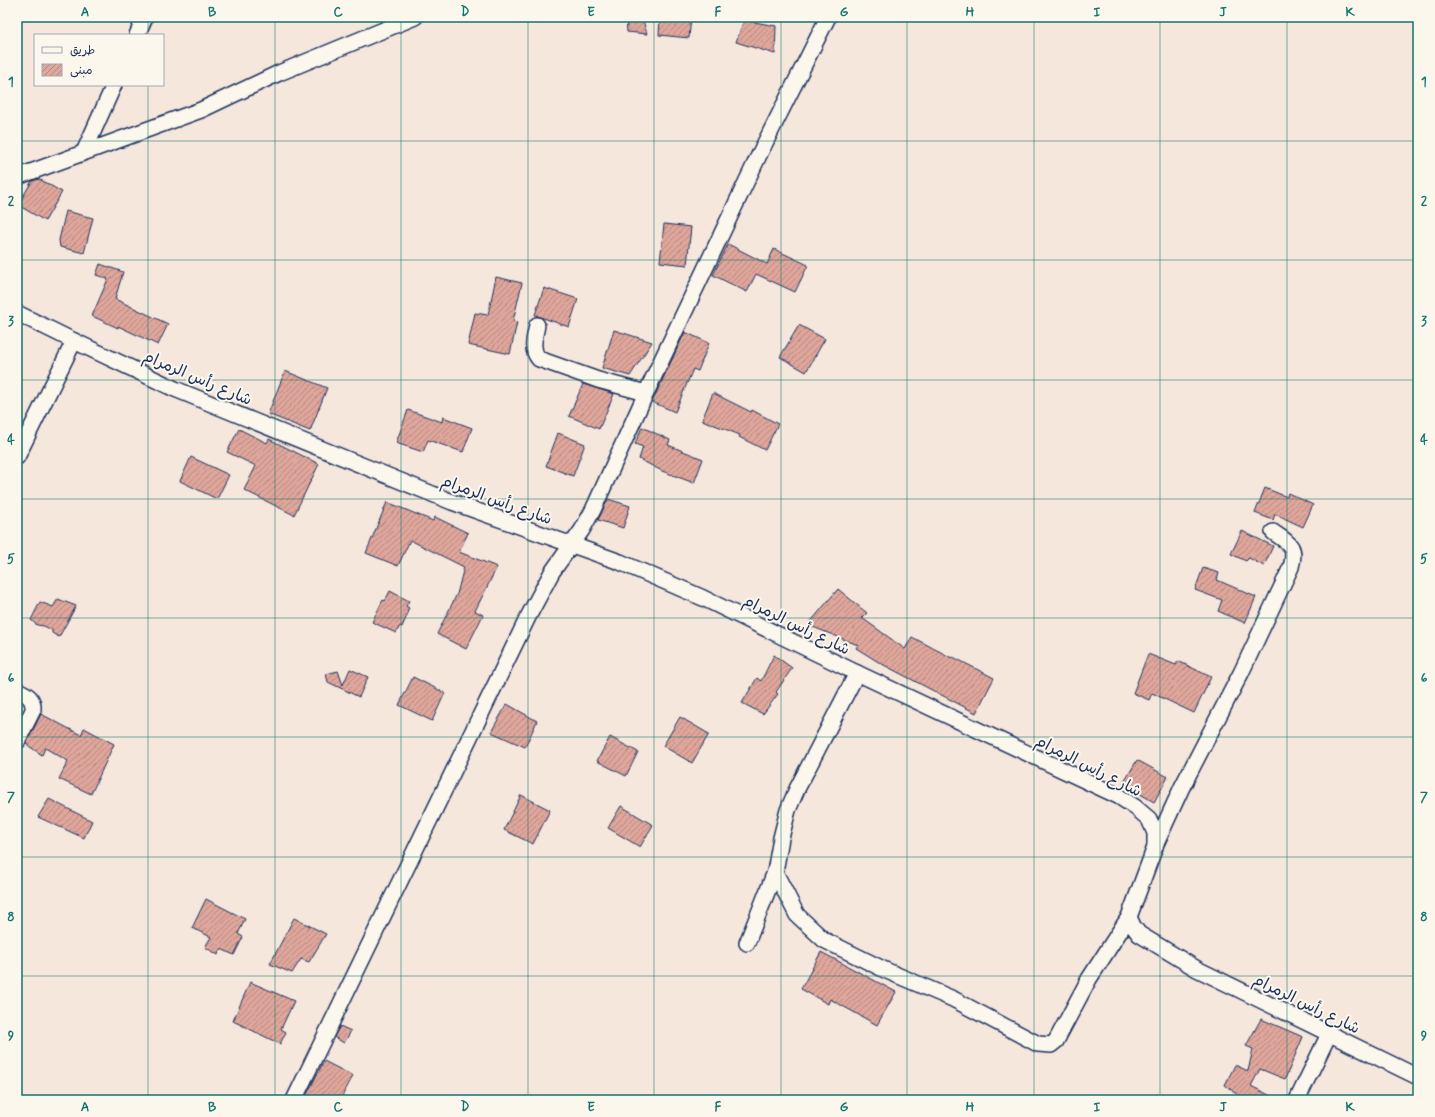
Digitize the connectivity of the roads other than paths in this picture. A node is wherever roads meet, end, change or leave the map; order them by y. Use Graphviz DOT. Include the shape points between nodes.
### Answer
graph roads {
  1 [pos="145,17"];
  2 [pos="415,17"];
  3 [pos="828,17"];
  4 [pos="137,34"];
  5 [pos="114,86"];
  6 [pos="84,152"];
  7 [pos="17,177"];
  8 [pos="17,313"];
  9 [pos="537,325"];
  10 [pos="74,341"];
  11 [pos="646,393"];
  12 [pos="17,457"];
  13 [pos="1273,532"];
  14 [pos="571,545"];
  15 [pos="856,673"];
  16 [pos="17,690"];
  17 [pos="17,742"];
  18 [pos="1155,847"];
  19 [pos="775,872"];
  20 [pos="1129,917"];
  21 [pos="747,943"];
  22 [pos="1329,1034"];
  23 [pos="1418,1077"];
  24 [pos="294,1100"];
  25 [pos="1297,1100"];
  1 -- 4 [label="street"];
  2 -- 6 [label="street" via="279,73 201,110"];
  3 -- 11 [label="street"];
  5 -- 6 [label="street"];
  6 -- 7 [label="street"];
  8 -- 10 [label="street, شارع رأس الرمرام"];
  9 -- 11 [label="street" via="533,348 539,360"];
  10 -- 12 [label="street"];
  10 -- 14 [label="street, شارع رأس الرمرام" via="175,389 233,413 452,502"];
  11 -- 14 [label="street" via="593,510"];
  13 -- 18 [label="street" via="1292,548 1294,555 1291,567"];
  14 -- 15 [label="street, شارع رأس الرمرام" via="620,562 703,598"];
  14 -- 24 [label="street" via="552,572 528,617"];
  15 -- 18 [label="street, شارع رأس الرمرام" via="1118,796 1135,806 1149,819 1155,832"];
  15 -- 19 [label="street" via="788,810"];
  16 -- 17 [label="street" via="30,698 33,704 33,710"];
  18 -- 20 [label="street, شارع رأس الرمرام"];
  19 -- 20 [label="street" via="797,915 824,940 953,999 1038,1044 1050,1045 1056,1041 1089,979"];
  19 -- 21 [label="street"];
  20 -- 22 [label="street, شارع رأس الرمرام" via="1139,934 1197,969"];
  22 -- 23 [label="street, شارع رأس الرمرام"];
  22 -- 25 [label="street"];
}
